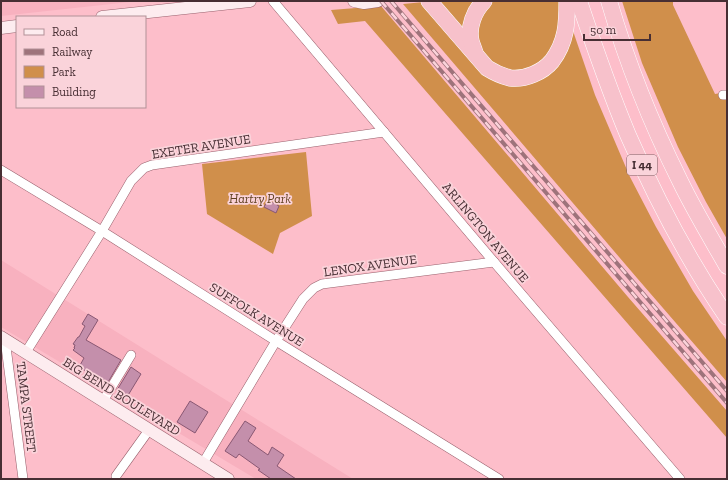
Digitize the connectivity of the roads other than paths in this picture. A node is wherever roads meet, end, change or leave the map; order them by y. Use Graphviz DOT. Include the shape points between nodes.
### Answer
graph roads {
  1 [pos="250,1"];
  2 [pos="273,1"];
  3 [pos="354,1"];
  4 [pos="378,1"];
  5 [pos="429,1"];
  6 [pos="484,1"];
  7 [pos="567,1"];
  8 [pos="579,1"];
  9 [pos="608,1"];
  10 [pos="111,16"];
  11 [pos="16,26"];
  12 [pos="1,28"];
  13 [pos="475,55"];
  14 [pos="384,132"];
  15 [pos="1,170"];
  16 [pos="102,231"];
  17 [pos="494,262"];
  18 [pos="727,266"];
  19 [pos="727,317"];
  20 [pos="3,338"];
  21 [pos="276,341"];
  22 [pos="26,352"];
  23 [pos="131,355"];
  24 [pos="103,401"];
  25 [pos="149,430"];
  26 [pos="202,463"];
  27 [pos="116,478"];
  28 [pos="23,479"];
  29 [pos="228,479"];
  30 [pos="499,479"];
  31 [pos="680,479"];
  1 -- 10 [label="main road"];
  2 -- 14 [label="street, ARLINGTON AVENUE"];
  3 -- 4 [label="main road"];
  5 -- 13 [label="highway"];
  6 -- 13 [label="highway" via="474,15 470,28"];
  7 -- 13 [label="highway" via="565,32 559,49 552,61 539,72 511,78 487,68"];
  8 -- 19 [label="highway, I 44" via="610,90 648,179 694,264"];
  9 -- 18 [label="highway, I 44" via="660,138 703,226"];
  11 -- 12 [label="main road"];
  14 -- 16 [label="street, EXETER AVENUE" via="152,165 144,168 131,181"];
  14 -- 17 [label="street, ARLINGTON AVENUE"];
  15 -- 16 [label="street, SUFFOLK AVENUE"];
  16 -- 21 [label="street, SUFFOLK AVENUE"];
  16 -- 22 [label="street, EXETER AVENUE"];
  17 -- 21 [label="street, LENOX AVENUE" via="322,284 303,299"];
  17 -- 31 [label="street, ARLINGTON AVENUE"];
  20 -- 22 [label="main road, BIG BEND BOULEVARD"];
  20 -- 28 [label="street, TAMPA STREET"];
  21 -- 26 [label="street, LENOX AVENUE"];
  21 -- 30 [label="street, SUFFOLK AVENUE"];
  22 -- 24 [label="main road, BIG BEND BOULEVARD"];
  23 -- 24 [label="street"];
  24 -- 25 [label="main road, BIG BEND BOULEVARD"];
  25 -- 26 [label="main road, BIG BEND BOULEVARD"];
  25 -- 27 [label="street"];
  26 -- 29 [label="main road, BIG BEND BOULEVARD"];
}
